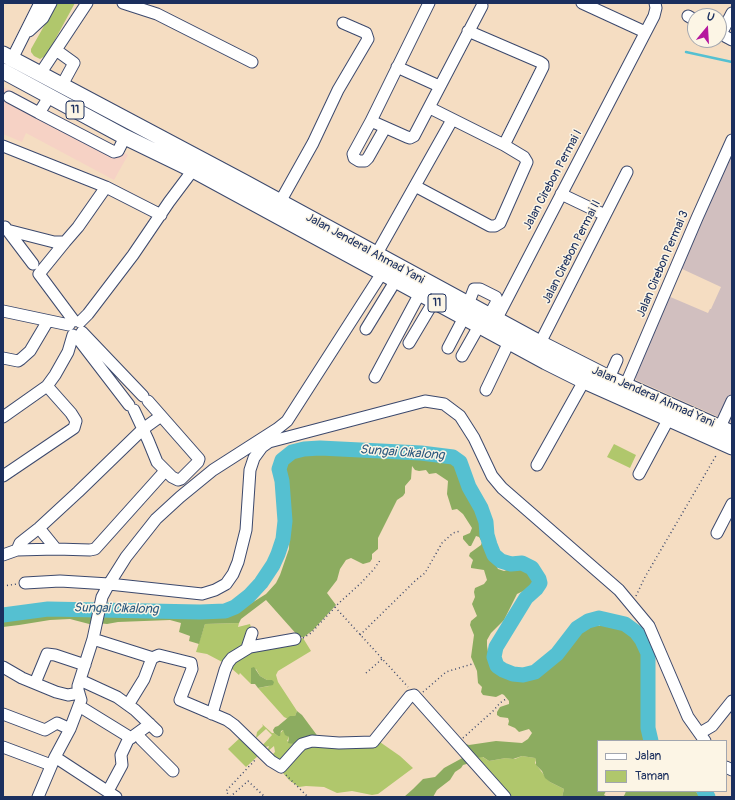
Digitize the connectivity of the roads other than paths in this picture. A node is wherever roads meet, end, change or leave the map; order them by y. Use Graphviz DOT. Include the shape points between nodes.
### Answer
graph roads {
  1 [pos="33,3"];
  2 [pos="40,3"];
  3 [pos="51,3"];
  4 [pos="87,3"];
  5 [pos="123,3"];
  6 [pos="429,3"];
  7 [pos="582,3"];
  8 [pos="655,3"];
  9 [pos="482,6"];
  10 [pos="343,23"];
  11 [pos="468,31"];
  12 [pos="646,32"];
  13 [pos="24,35"];
  14 [pos="56,50"];
  15 [pos="252,62"];
  16 [pos="7,63"];
  17 [pos="397,67"];
  18 [pos="40,74"];
  19 [pos="62,85"];
  20 [pos="439,86"];
  21 [pos="49,97"];
  22 [pos="9,98"];
  23 [pos="430,108"];
  24 [pos="39,113"];
  25 [pos="84,116"];
  26 [pos="452,120"];
  27 [pos="370,121"];
  28 [pos="384,128"];
  29 [pos="75,132"];
  30 [pos="125,137"];
  31 [pos="732,140"];
  32 [pos="504,145"];
  33 [pos="3,146"];
  34 [pos="193,170"];
  35 [pos="627,172"];
  36 [pos="415,186"];
  37 [pos="106,187"];
  38 [pos="561,194"];
  39 [pos="280,202"];
  40 [pos="161,215"];
  41 [pos="605,215"];
  42 [pos="4,228"];
  43 [pos="65,242"];
  44 [pos="376,255"];
  45 [pos="33,264"];
  46 [pos="382,273"];
  47 [pos="396,280"];
  48 [pos="420,294"];
  49 [pos="434,301"];
  50 [pos="3,311"];
  51 [pos="467,312"];
  52 [pos="488,321"];
  53 [pos="46,324"];
  54 [pos="76,328"];
  55 [pos="366,329"];
  56 [pos="509,342"];
  57 [pos="409,343"];
  58 [pos="540,343"];
  59 [pos="448,348"];
  60 [pos="462,356"];
  61 [pos="3,358"];
  62 [pos="617,360"];
  63 [pos="114,365"];
  64 [pos="103,370"];
  65 [pos="375,377"];
  66 [pos="609,378"];
  67 [pos="584,381"];
  68 [pos="47,386"];
  69 [pos="486,390"];
  70 [pos="622,392"];
  71 [pos="732,401"];
  72 [pos="161,416"];
  73 [pos="3,417"];
  74 [pos="144,429"];
  75 [pos="663,429"];
  76 [pos="727,433"];
  77 [pos="537,465"];
  78 [pos="165,472"];
  79 [pos="639,474"];
  80 [pos="3,476"];
  81 [pos="732,504"];
  82 [pos="40,528"];
  83 [pos="718,533"];
  84 [pos="56,549"];
  85 [pos="17,550"];
  86 [pos="3,555"];
  87 [pos="25,583"];
  88 [pos="109,584"];
  89 [pos="252,633"];
  90 [pos="93,639"];
  91 [pos="295,639"];
  92 [pos="247,648"];
  93 [pos="153,658"];
  94 [pos="85,665"];
  95 [pos="3,667"];
  96 [pos="80,680"];
  97 [pos="35,683"];
  98 [pos="79,694"];
  99 [pos="732,700"];
  100 [pos="128,705"];
  101 [pos="79,706"];
  102 [pos="3,714"];
  103 [pos="212,714"];
  104 [pos="70,729"];
  105 [pos="134,736"];
  106 [pos="703,737"];
  107 [pos="3,746"];
  108 [pos="53,761"];
  109 [pos="173,771"];
  110 [pos="112,794"];
  111 [pos="39,797"];
  112 [pos="505,797"];
  1 -- 13 [label="street"];
  2 -- 13 [label="street"];
  3 -- 13 [label="street" via="43,18"];
  4 -- 14 [label="street"];
  5 -- 15 [label="street" via="157,14"];
  6 -- 17 [label="street"];
  7 -- 12 [label="street"];
  8 -- 12 [label="street, Jalan Cirebon Permai I" via="654,16"];
  9 -- 11 [label="street"];
  10 -- 39 [label="street" via="366,33 368,40 338,90 313,143"];
  11 -- 20 [label="street"];
  11 -- 32 [label="street" via="543,64"];
  12 -- 38 [label="street, Jalan Cirebon Permai I"];
  13 -- 16 [label="street"];
  14 -- 18 [label="street"];
  14 -- 19 [label="street" via="74,63"];
  16 -- 18 [label="highway, Jalan Jenderal Ahmad Yani / 11"];
  16 -- 21 [label="highway, Jalan Jenderal Ahmad Yani / 11"];
  17 -- 20 [label="street"];
  17 -- 27 [label="street"];
  18 -- 19 [label="highway, Jalan Jenderal Ahmad Yani / 11"];
  19 -- 39 [label="highway, Jalan Jenderal Ahmad Yani / 11"];
  20 -- 23 [label="street"];
  21 -- 24 [label="street"];
  21 -- 25 [label="highway, Jalan Jenderal Ahmad Yani / 11"];
  22 -- 24 [label="street"];
  23 -- 26 [label="street"];
  23 -- 28 [label="street" via="414,136 410,138"];
  24 -- 29 [label="street"];
  25 -- 29 [label="street"];
  25 -- 30 [label="highway, Jalan Jenderal Ahmad Yani / 11"];
  26 -- 32 [label="street"];
  26 -- 36 [label="street"];
  27 -- 28 [label="street"];
  27 -- 28 [label="street" via="353,154 359,161 368,158"];
  29 -- 30 [label="street" via="114,152 118,151"];
  30 -- 34 [label="highway, Jalan Jenderal Ahmad Yani / 11"];
  31 -- 70 [label="street, Jalan Cirebon Permai 3"];
  32 -- 36 [label="street" via="524,157 527,162 500,223 495,226 490,226"];
  33 -- 37 [label="street"];
  34 -- 40 [label="street"];
  34 -- 46 [label="highway, Jalan Jenderal Ahmad Yani / 11"];
  35 -- 41 [label="street, Jalan Cirebon Permai II"];
  36 -- 44 [label="street"];
  37 -- 40 [label="street"];
  37 -- 43 [label="street"];
  38 -- 41 [label="street"];
  38 -- 52 [label="street, Jalan Cirebon Permai I"];
  39 -- 44 [label="highway, Jalan Jenderal Ahmad Yani / 11"];
  40 -- 54 [label="street"];
  41 -- 58 [label="street, Jalan Cirebon Permai II"];
  42 -- 43 [label="street" via="54,242"];
  42 -- 45 [label="street"];
  43 -- 54 [label="street" via="39,274"];
  44 -- 51 [label="highway, Jalan Jenderal Ahmad Yani / 11"];
  46 -- 47 [label="highway, Jalan Jenderal Ahmad Yani / 11"];
  46 -- 88 [label="street" via="287,421 213,470 180,497 156,519 126,557"];
  47 -- 48 [label="highway, Jalan Jenderal Ahmad Yani / 11"];
  47 -- 55 [label="street"];
  48 -- 49 [label="highway, Jalan Jenderal Ahmad Yani / 11"];
  48 -- 65 [label="street"];
  49 -- 51 [label="highway, Jalan Jenderal Ahmad Yani / 11"];
  49 -- 57 [label="street"];
  50 -- 54 [label="street"];
  51 -- 52 [label="highway, Jalan Jenderal Ahmad Yani / 11"];
  51 -- 52 [label="street" via="474,289 480,289 497,300"];
  51 -- 59 [label="street"];
  52 -- 56 [label="highway, Jalan Jenderal Ahmad Yani / 11"];
  52 -- 58 [label="highway, Jalan Jenderal Ahmad Yani / 11"];
  52 -- 60 [label="street"];
  53 -- 61 [label="street" via="30,351 21,359 18,361"];
  54 -- 63 [label="street"];
  54 -- 64 [label="street"];
  54 -- 68 [label="street" via="68,352"];
  56 -- 67 [label="highway, Jalan Jenderal Ahmad Yani / 11"];
  56 -- 69 [label="street"];
  58 -- 66 [label="highway, Jalan Jenderal Ahmad Yani / 11"];
  62 -- 66 [label="street"];
  63 -- 64 [label="street"];
  63 -- 72 [label="street"];
  64 -- 74 [label="street" via="132,408"];
  66 -- 70 [label="highway, Jalan Jenderal Ahmad Yani / 11"];
  67 -- 70 [label="highway, Jalan Jenderal Ahmad Yani / 11"];
  67 -- 77 [label="street"];
  68 -- 73 [label="street"];
  68 -- 80 [label="street" via="71,413 76,421 74,428"];
  70 -- 75 [label="highway, Jalan Jenderal Ahmad Yani / 11"];
  70 -- 76 [label="highway, Jalan Jenderal Ahmad Yani / 11"];
  71 -- 76 [label="street"];
  72 -- 74 [label="street"];
  72 -- 78 [label="street" via="199,459 181,479 178,480"];
  74 -- 78 [label="street" via="157,462"];
  74 -- 82 [label="street"];
  75 -- 76 [label="highway, Jalan Jenderal Ahmad Yani / 11"];
  75 -- 79 [label="street"];
  78 -- 84 [label="street" via="95,549"];
  81 -- 83 [label="street"];
  82 -- 84 [label="street"];
  82 -- 85 [label="street" via="20,543"];
  84 -- 85 [label="street"];
  85 -- 86 [label="street"];
  87 -- 88 [label="street" via="60,581"];
  88 -- 90 [label="street" via="102,597"];
  88 -- 106 [label="street" via="202,594 215,590 226,584 238,562 246,530 250,470 254,458 262,447 270,442 425,401 444,404 460,416 492,476 502,488 619,590 649,626 688,717"];
  89 -- 92 [label="street"];
  90 -- 93 [label="street"];
  90 -- 94 [label="street"];
  91 -- 92 [label="street"];
  92 -- 103 [label="street" via="228,663"];
  93 -- 100 [label="street"];
  93 -- 103 [label="street" via="159,655 191,663 192,669 180,700"];
  94 -- 96 [label="street"];
  94 -- 97 [label="street" via="47,654"];
  95 -- 97 [label="street"];
  96 -- 98 [label="street"];
  96 -- 100 [label="street"];
  97 -- 98 [label="street" via="62,694"];
  98 -- 101 [label="street"];
  99 -- 106 [label="street"];
  100 -- 105 [label="street" via="154,727"];
  101 -- 104 [label="street"];
  101 -- 105 [label="street"];
  102 -- 104 [label="street" via="45,730 57,723"];
  103 -- 112 [label="street" via="234,725 262,753 281,767 302,744 312,741 373,742 410,696 416,696"];
  104 -- 108 [label="street"];
  105 -- 109 [label="street" via="146,744"];
  105 -- 110 [label="street" via="123,749 122,765"];
  107 -- 108 [label="street"];
  108 -- 110 [label="street"];
  108 -- 111 [label="street"];
}
